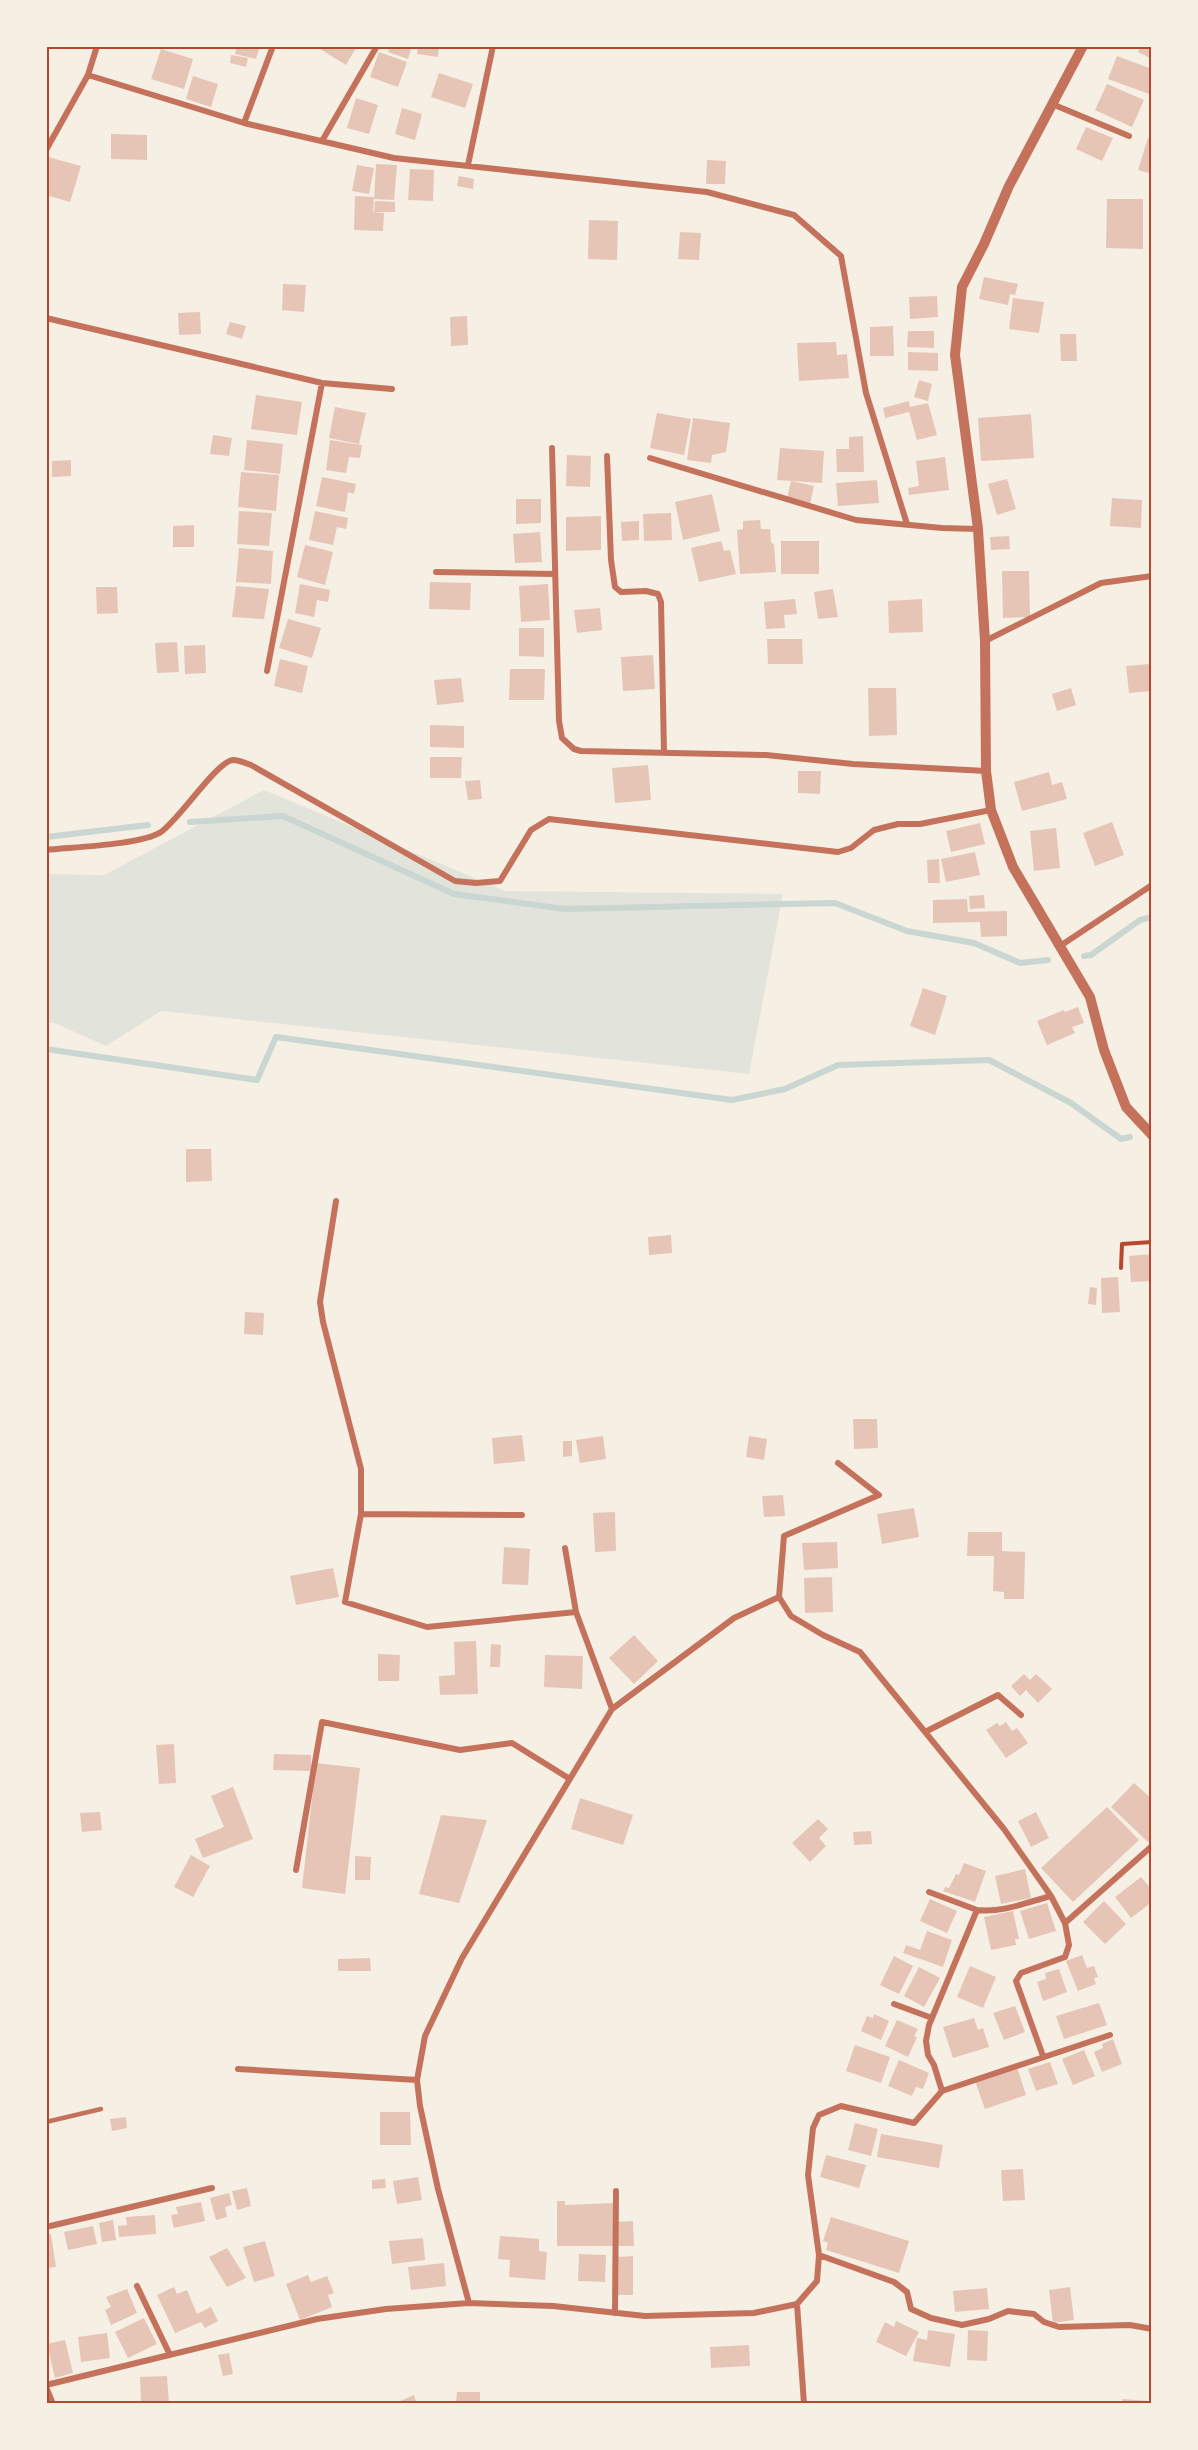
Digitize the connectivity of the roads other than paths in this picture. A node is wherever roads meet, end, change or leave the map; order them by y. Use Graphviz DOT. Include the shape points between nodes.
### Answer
graph roads {
  1 [pos="97,46"];
  2 [pos="273,46"];
  3 [pos="377,46"];
  4 [pos="493,46"];
  5 [pos="1083,46"];
  6 [pos="88,75"];
  7 [pos="1052,104"];
  8 [pos="244,123"];
  9 [pos="1129,136"];
  10 [pos="322,141"];
  11 [pos="46,150"];
  12 [pos="468,165"];
  13 [pos="46,318"];
  14 [pos="322,384"];
  15 [pos="392,389"];
  16 [pos="552,448"];
  17 [pos="607,456"];
  18 [pos="650,458"];
  19 [pos="907,524"];
  20 [pos="978,529"];
  21 [pos="436,572"];
  22 [pos="555,574"];
  23 [pos="1152,576"];
  24 [pos="985,641"];
  25 [pos="267,671"];
  26 [pos="664,753"];
  27 [pos="986,771"];
  28 [pos="991,810"];
  29 [pos="46,850"];
  30 [pos="1152,885"];
  31 [pos="1060,946"];
  32 [pos="1152,1135"];
  33 [pos="336,1201"];
  34 [pos="838,1463"];
  35 [pos="361,1514"];
  36 [pos="522,1515"];
  37 [pos="565,1548"];
  38 [pos="779,1597"];
  39 [pos="576,1612"];
  40 [pos="612,1709"];
  41 [pos="1021,1715"];
  42 [pos="925,1732"];
  43 [pos="570,1779"];
  44 [pos="1152,1846"];
  45 [pos="296,1870"];
  46 [pos="929,1892"];
  47 [pos="1052,1896"];
  48 [pos="977,1910"];
  49 [pos="1065,1923"];
  50 [pos="894,2004"];
  51 [pos="932,2018"];
  52 [pos="1110,2035"];
  53 [pos="1043,2056"];
  54 [pos="238,2069"];
  55 [pos="417,2080"];
  56 [pos="942,2091"];
  57 [pos="101,2109"];
  58 [pos="46,2122"];
  59 [pos="212,2188"];
  60 [pos="616,2191"];
  61 [pos="46,2227"];
  62 [pos="819,2255"];
  63 [pos="137,2286"];
  64 [pos="469,2303"];
  65 [pos="797,2304"];
  66 [pos="615,2313"];
  67 [pos="1152,2329"];
  68 [pos="170,2355"];
  69 [pos="46,2386"];
  70 [pos="53,2403"];
  71 [pos="804,2403"];
  1 -- 6 [label="street"];
  2 -- 8 [label="street"];
  3 -- 10 [label="street"];
  4 -- 12 [label="street"];
  5 -- 7 [label="street"];
  6 -- 8 [label="street"];
  6 -- 11 [label="street"];
  7 -- 9 [label="street"];
  7 -- 20 [label="street" via="1008,186 962,287 955,355"];
  8 -- 10 [label="street"];
  10 -- 12 [label="street" via="394,158"];
  12 -- 19 [label="street" via="707,192 794,215 841,256 866,393"];
  13 -- 14 [label="street"];
  14 -- 15 [label="street"];
  14 -- 25 [label="street"];
  16 -- 22 [label="street"];
  17 -- 26 [label="street" via="615,587 621,592 658,594 661,602"];
  18 -- 19 [label="street" via="856,520"];
  19 -- 20 [label="street"];
  20 -- 24 [label="street"];
  21 -- 22 [label="street"];
  22 -- 26 [label="street" via="562,738 581,751"];
  23 -- 24 [label="street" via="1101,583"];
  24 -- 27 [label="street"];
  26 -- 27 [label="street" via="766,755"];
  27 -- 28 [label="street"];
  28 -- 29 [label="street" via="874,830 851,848 838,852 549,819 531,830 500,881 476,884 455,881 251,765 233,760 222,764 160,832 135,840"];
  28 -- 31 [label="street" via="1013,867"];
  30 -- 31 [label="street"];
  31 -- 32 [label="street" via="1090,997 1104,1050 1126,1107"];
  33 -- 35 [label="street" via="320,1302 361,1469"];
  34 -- 38 [label="street" via="879,1496 784,1536"];
  35 -- 36 [label="street"];
  35 -- 39 [label="street" via="345,1602 427,1627"];
  37 -- 39 [label="street"];
  38 -- 40 [label="street" via="734,1618"];
  38 -- 42 [label="street" via="791,1616 860,1652"];
  39 -- 40 [label="street"];
  40 -- 43 [label="street"];
  41 -- 42 [label="street" via="998,1695"];
  42 -- 47 [label="street" via="1004,1829"];
  43 -- 45 [label="street" via="512,1743 460,1750 322,1722"];
  43 -- 55 [label="street" via="462,1958 425,2036"];
  44 -- 49 [label="street"];
  46 -- 48 [label="street"];
  47 -- 48 [label="street" via="997,1910"];
  47 -- 49 [label="street"];
  48 -- 51 [label="street"];
  49 -- 53 [label="street" via="1069,1945 1065,1957 1021,1973 1016,1981"];
  50 -- 51 [label="street"];
  51 -- 56 [label="street" via="926,2041"];
  52 -- 53 [label="street"];
  53 -- 56 [label="street"];
  54 -- 55 [label="street"];
  55 -- 64 [label="street" via="438,2189"];
  56 -- 62 [label="street" via="914,2122 841,2106 819,2115 813,2128 808,2175"];
  57 -- 58 [label="lane"];
  59 -- 61 [label="street"];
  60 -- 66 [label="street"];
  62 -- 65 [label="street" via="817,2281"];
  62 -- 67 [label="street" via="894,2282 907,2292 911,2309 952,2323 962,2325 1008,2311 1034,2314 1059,2327 1130,2325"];
  63 -- 68 [label="street"];
  64 -- 66 [label="street"];
  64 -- 68 [label="street" via="317,2319"];
  65 -- 66 [label="street" via="754,2313"];
  65 -- 71 [label="street"];
  68 -- 69 [label="street"];
  69 -- 70 [label="street"];
}
